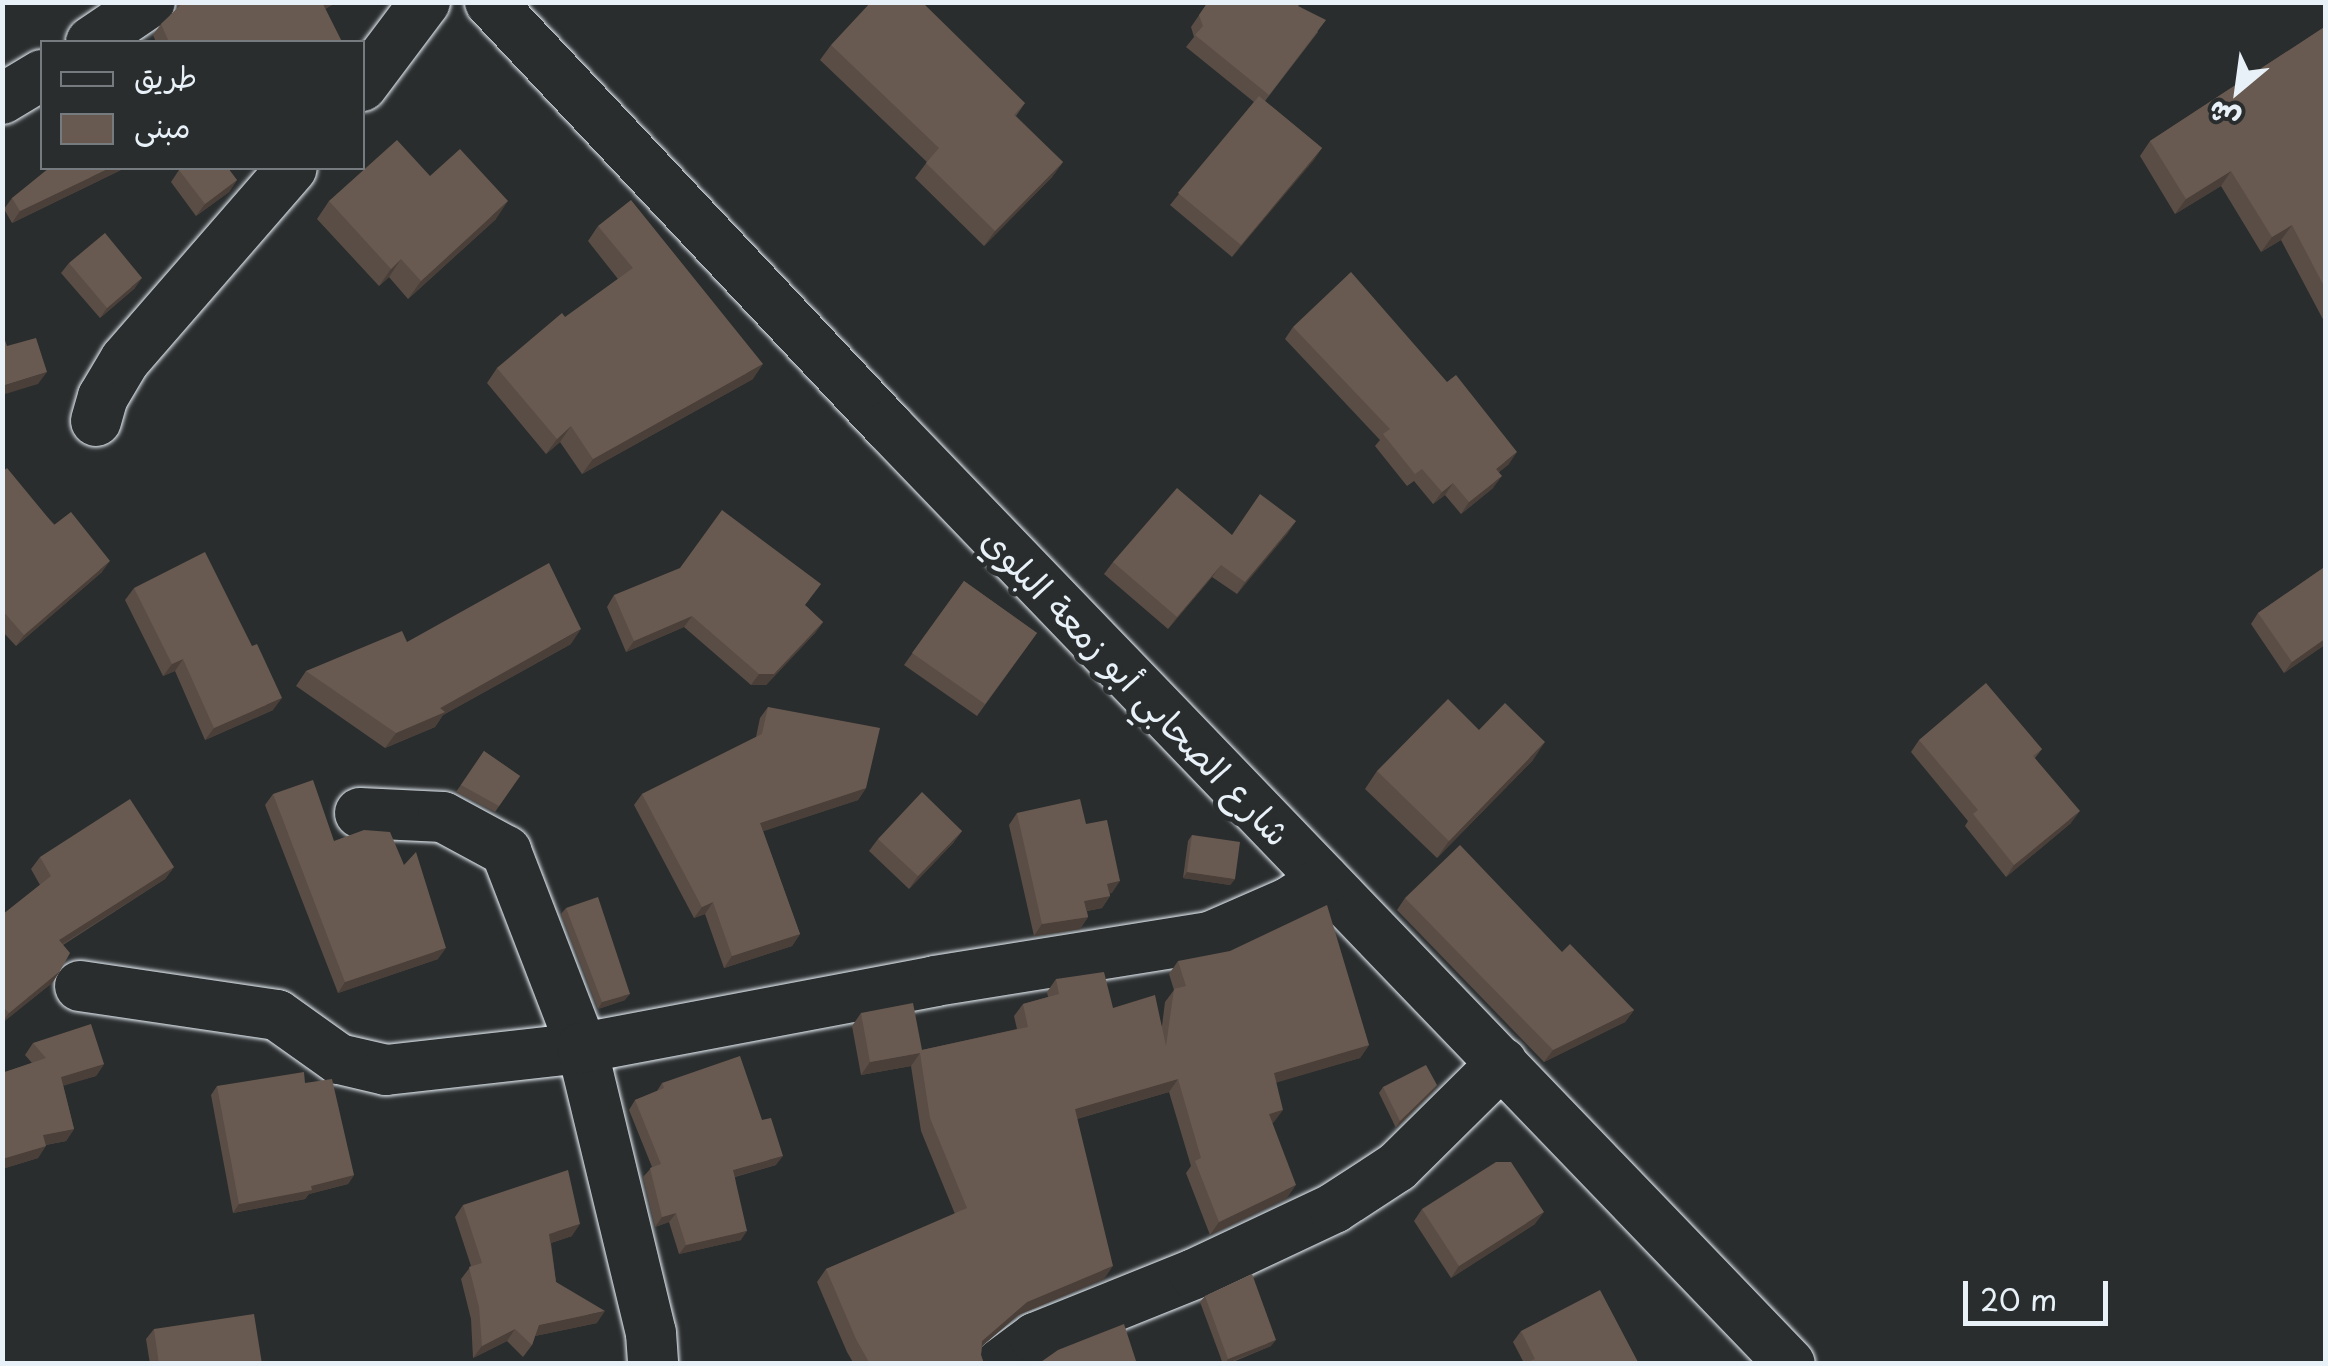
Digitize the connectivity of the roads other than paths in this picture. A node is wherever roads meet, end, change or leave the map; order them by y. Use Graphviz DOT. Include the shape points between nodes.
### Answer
graph roads {
  1 [pos="150,2"];
  2 [pos="425,2"];
  3 [pos="490,2"];
  4 [pos="94,40"];
  5 [pos="40,76"];
  6 [pos="365,82"];
  7 [pos="2,99"];
  8 [pos="290,170"];
  9 [pos="96,421"];
  10 [pos="360,813"];
  11 [pos="1324,880"];
  12 [pos="80,986"];
  13 [pos="582,1048"];
  14 [pos="1502,1063"];
  15 [pos="653,1364"];
  16 [pos="1000,1364"];
  17 [pos="1790,1364"];
  1 -- 4 [label="street"];
  2 -- 6 [label="street"];
  3 -- 11 [label="street, شارع الصحابي أبو زمعة البلوي"];
  5 -- 7 [label="street"];
  8 -- 9 [label="street" via="124,360"];
  10 -- 13 [label="street" via="442,818 506,851"];
  11 -- 13 [label="street" via="1210,938 936,980"];
  11 -- 14 [label="street, شارع الصحابي أبو زمعة البلوي"];
  12 -- 13 [label="street" via="276,1015 340,1059 386,1070"];
  13 -- 15 [label="street"];
  14 -- 16 [label="street" via="1397,1167 1334,1208 1035,1338"];
  14 -- 17 [label="street, شارع الصحابي أبو زمعة البلوي"];
}
